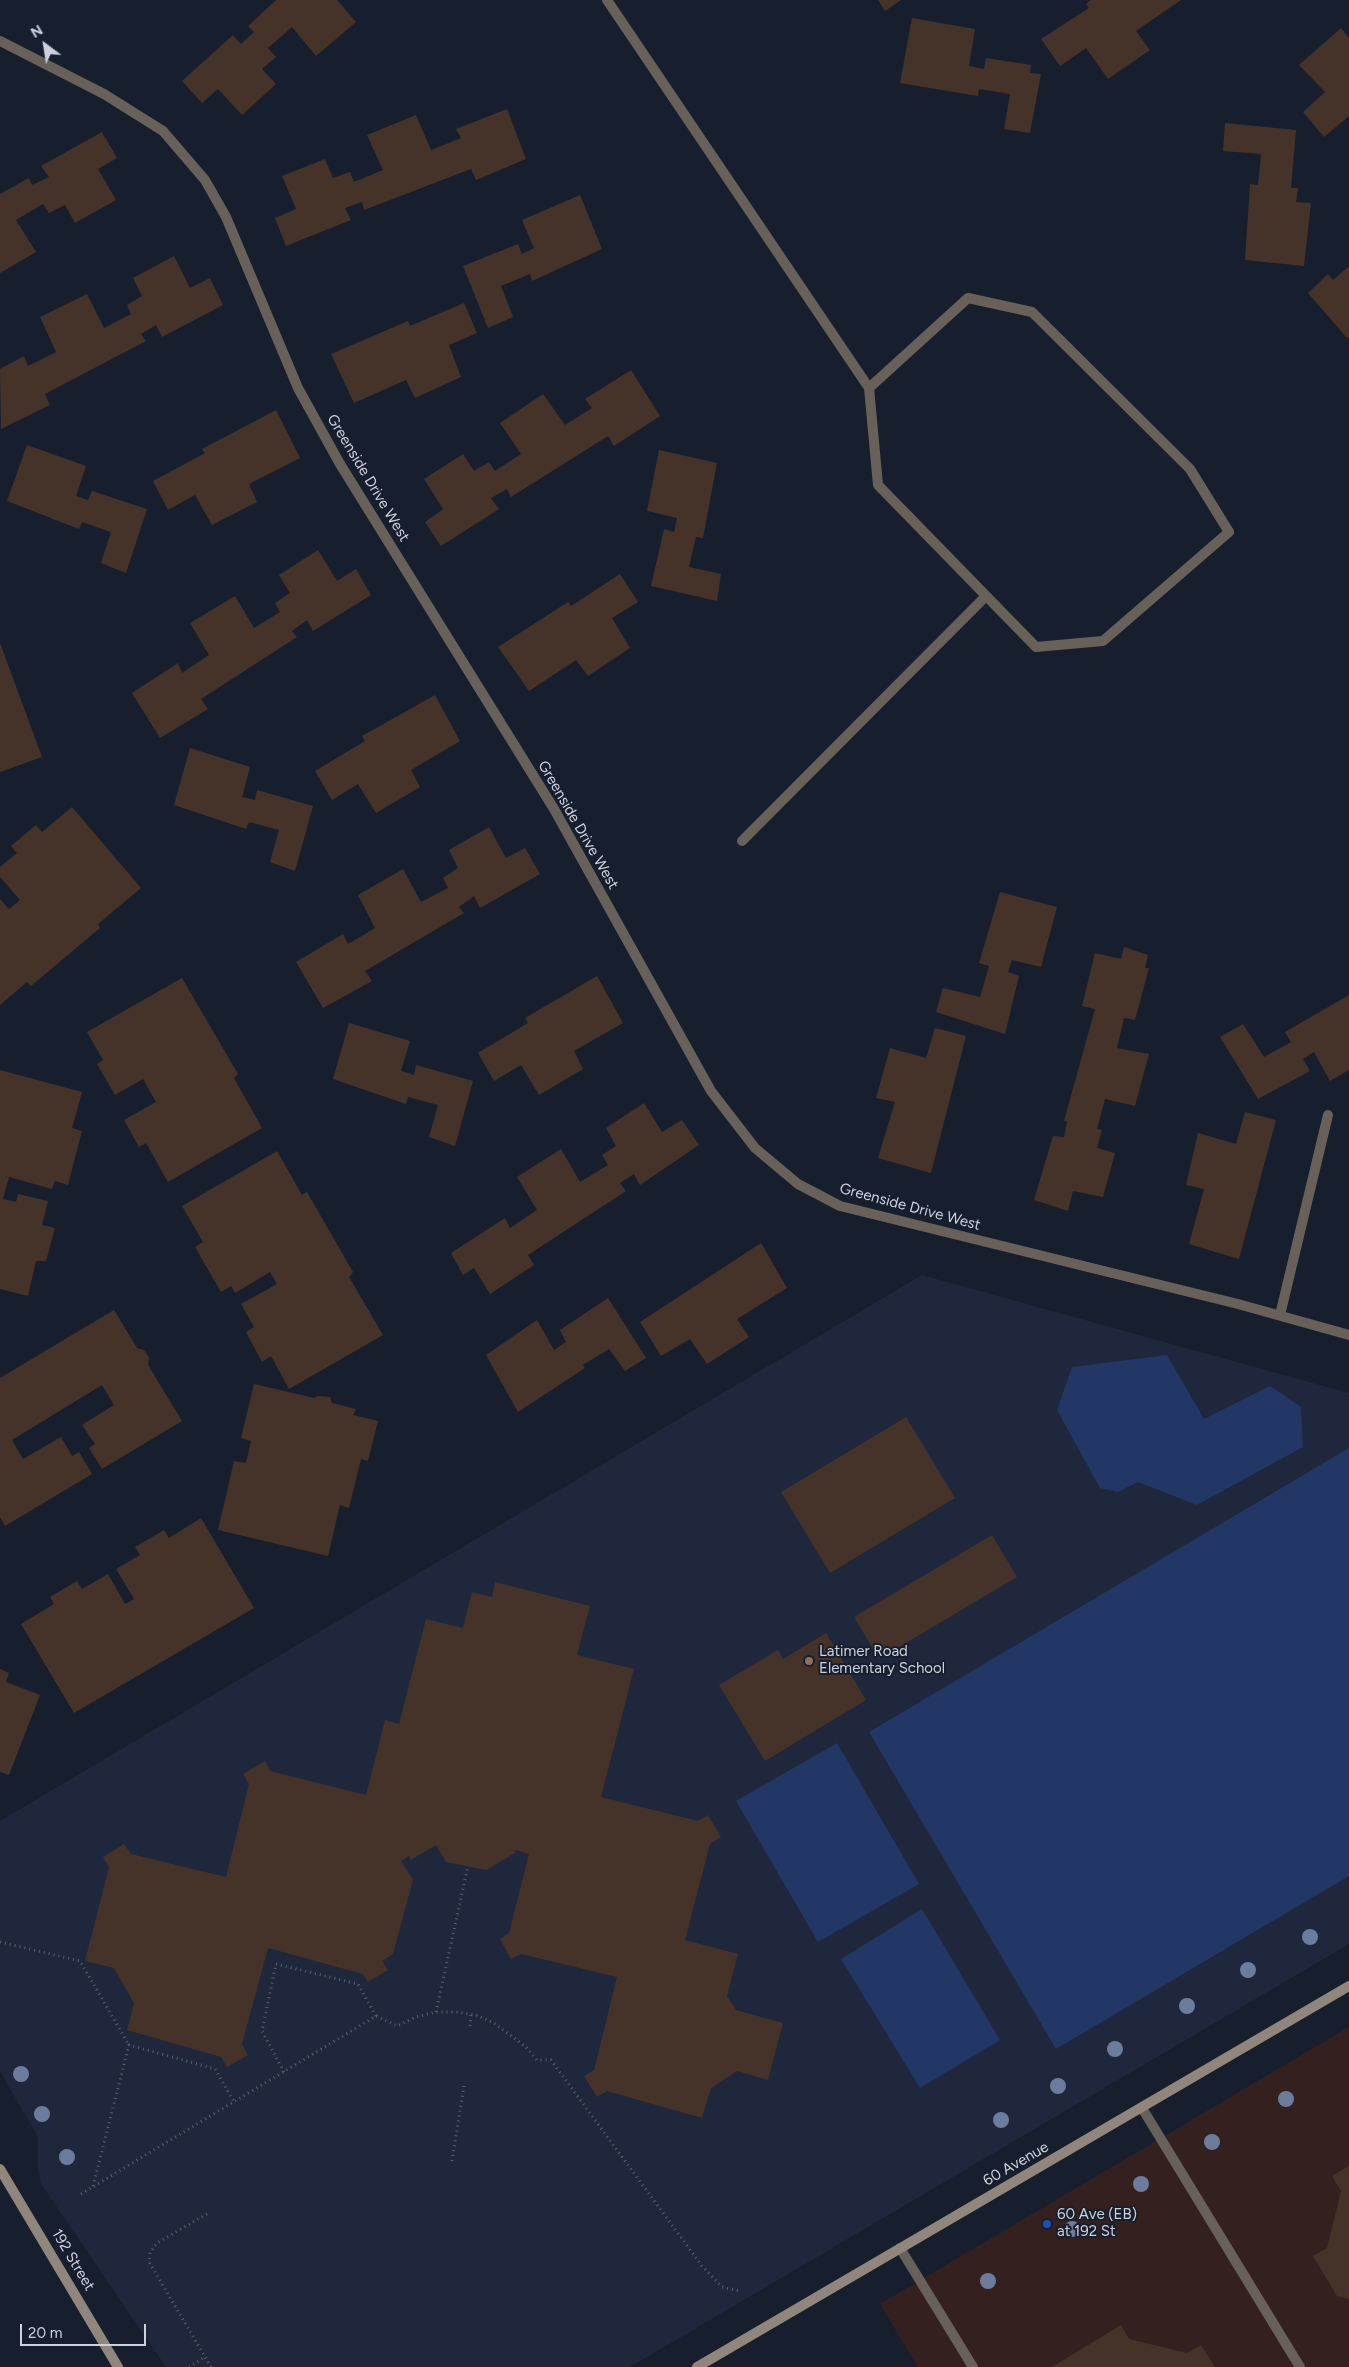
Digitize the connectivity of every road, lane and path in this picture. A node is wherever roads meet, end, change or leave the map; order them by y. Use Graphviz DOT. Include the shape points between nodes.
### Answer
graph roads {
  1 [pos="607,0"];
  2 [pos="0,41"];
  3 [pos="869,388"];
  4 [pos="985,596"];
  5 [pos="742,841"];
  6 [pos="1328,1115"];
  7 [pos="1280,1315"];
  8 [pos="1349,1335"];
  9 [pos="468,1866"];
  10 [pos="0,1942"];
  11 [pos="1349,1986"];
  12 [pos="436,2012"];
  13 [pos="472,2015"];
  14 [pos="376,2016"];
  15 [pos="470,2026"];
  16 [pos="129,2046"];
  17 [pos="284,2072"];
  18 [pos="464,2086"];
  19 [pos="234,2102"];
  20 [pos="1142,2108"];
  21 [pos="452,2161"];
  22 [pos="0,2169"];
  23 [pos="93,2186"];
  24 [pos="81,2194"];
  25 [pos="207,2214"];
  26 [pos="900,2248"];
  27 [pos="739,2291"];
  28 [pos="205,2357"];
  29 [pos="118,2367"];
  30 [pos="189,2367"];
  31 [pos="211,2367"];
  32 [pos="697,2367"];
  33 [pos="973,2367"];
  34 [pos="1300,2367"];
  1 -- 3 [label="street"];
  2 -- 7 [label="street, Greenside Drive West" via="104,94 162,131 206,180 230,226 298,388 340,464 554,809 710,1091 756,1148 798,1184 840,1206"];
  3 -- 4 [label="street" via="878,485"];
  3 -- 4 [label="street" via="968,298 1032,312 1190,469 1229,532 1103,641 1036,647"];
  4 -- 5 [label="street"];
  6 -- 7 [label="street"];
  7 -- 8 [label="street, Greenside Drive West"];
  9 -- 12 [label="path"];
  10 -- 16 [label="path" via="80,1961"];
  11 -- 20 [label="street, 60 Avenue"];
  12 -- 13 [label="path"];
  12 -- 14 [label="path" via="397,2026"];
  13 -- 15 [label="path"];
  13 -- 27 [label="path" via="513,2035 536,2060 551,2060 702,2266 722,2287"];
  14 -- 17 [label="path"];
  14 -- 17 [label="path" via="358,1984 276,1964 262,2031"];
  16 -- 19 [label="path" via="215,2069"];
  16 -- 23 [label="path"];
  17 -- 19 [label="path"];
  18 -- 21 [label="path"];
  19 -- 23 [label="path"];
  20 -- 26 [label="street, 60 Avenue"];
  20 -- 34 [label="street"];
  22 -- 29 [label="street, 192 Street"];
  23 -- 24 [label="path"];
  25 -- 28 [label="path" via="157,2243 150,2253 150,2262"];
  26 -- 32 [label="street, 60 Avenue"];
  26 -- 33 [label="street"];
  28 -- 30 [label="path"];
  28 -- 31 [label="path"];
}
